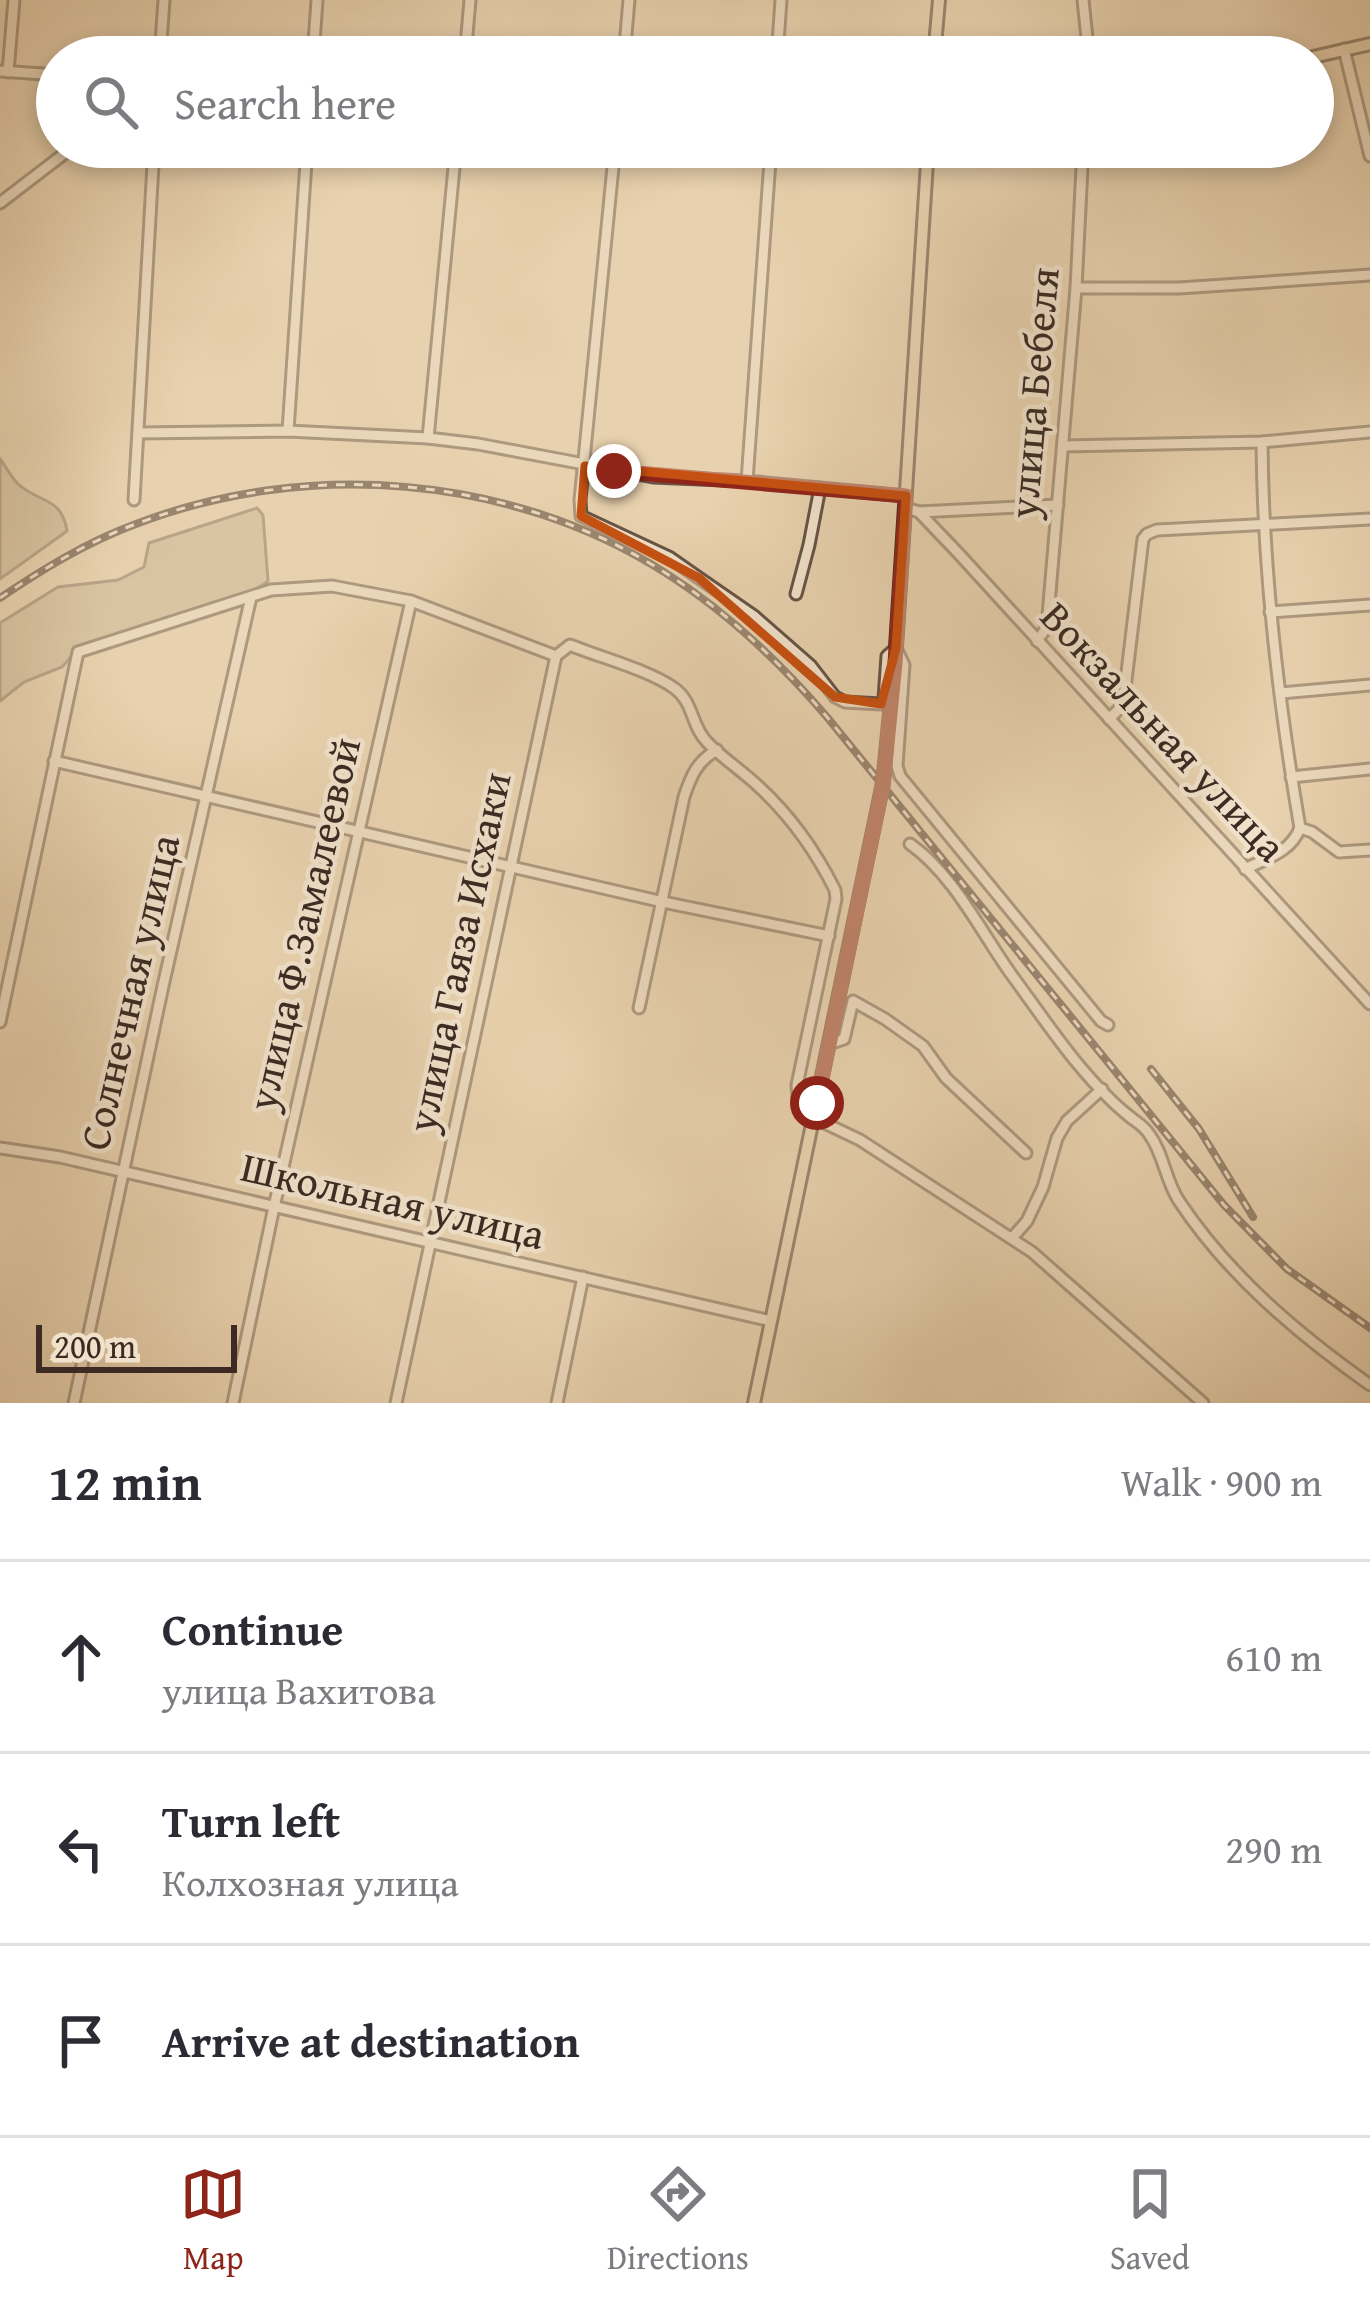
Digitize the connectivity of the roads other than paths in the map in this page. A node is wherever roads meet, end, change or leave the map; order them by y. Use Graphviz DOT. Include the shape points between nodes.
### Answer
graph roads {
  1 [pos="14,0"];
  2 [pos="164,0"];
  3 [pos="317,0"];
  4 [pos="470,0"];
  5 [pos="629,0"];
  6 [pos="781,0"];
  7 [pos="938,0"];
  8 [pos="1083,0"];
  9 [pos="161,36"];
  10 [pos="314,36"];
  11 [pos="467,36"];
  12 [pos="626,36"];
  13 [pos="778,36"];
  14 [pos="935,36"];
  15 [pos="1087,36"];
  16 [pos="1370,44"];
  17 [pos="1344,49"];
  18 [pos="1334,52"];
  19 [pos="4,71"];
  20 [pos="36,73"];
  21 [pos="1370,156"];
  22 [pos="46,168"];
  23 [pos="153,168"];
  24 [pos="306,168"];
  25 [pos="454,168"];
  26 [pos="613,168"];
  27 [pos="769,168"];
  28 [pos="927,168"];
  29 [pos="1082,168"];
  30 [pos="0,203"];
  31 [pos="1370,275"];
  32 [pos="1076,288"];
  33 [pos="289,431"];
  34 [pos="1370,432"];
  35 [pos="139,433"];
  36 [pos="428,438"];
  37 [pos="1262,442"];
  38 [pos="1063,446"];
  39 [pos="585,466"];
  40 [pos="747,481"];
  41 [pos="820,488"];
  42 [pos="134,500"];
  43 [pos="910,505"];
  44 [pos="1058,505"];
  45 [pos="1370,519"];
  46 [pos="1263,525"];
  47 [pos="796,593"];
  48 [pos="251,597"];
  49 [pos="410,601"];
  50 [pos="1370,605"];
  51 [pos="1270,612"];
  52 [pos="1037,641"];
  53 [pos="896,648"];
  54 [pos="556,656"];
  55 [pos="1370,685"];
  56 [pos="1281,693"];
  57 [pos="1109,719"];
  58 [pos="716,751"];
  59 [pos="54,761"];
  60 [pos="1370,769"];
  61 [pos="1291,777"];
  62 [pos="207,796"];
  63 [pos="1300,828"];
  64 [pos="357,832"];
  65 [pos="910,844"];
  66 [pos="1370,850"];
  67 [pos="511,866"];
  68 [pos="1245,869"];
  69 [pos="662,902"];
  70 [pos="829,936"];
  71 [pos="1370,1004"];
  72 [pos="639,1008"];
  73 [pos="0,1022"];
  74 [pos="1108,1025"];
  75 [pos="830,1044"];
  76 [pos="1102,1089"];
  77 [pos="817,1103"];
  78 [pos="814,1118"];
  79 [pos="0,1148"];
  80 [pos="1026,1153"];
  81 [pos="123,1172"];
  82 [pos="274,1207"];
  83 [pos="1012,1238"];
  84 [pos="429,1240"];
  85 [pos="583,1277"];
  86 [pos="771,1321"];
  87 [pos="1370,1385"];
  88 [pos="74,1403"];
  89 [pos="233,1403"];
  90 [pos="396,1403"];
  91 [pos="557,1403"];
  92 [pos="754,1403"];
  93 [pos="1203,1403"];
  1 -- 19 [label="street"];
  2 -- 9 [label="street"];
  3 -- 10 [label="street"];
  4 -- 11 [label="street"];
  5 -- 12 [label="street"];
  6 -- 13 [label="street"];
  7 -- 14 [label="main road"];
  8 -- 15 [label="street"];
  16 -- 17 [label="main road"];
  17 -- 18 [label="main road"];
  17 -- 21 [label="street"];
  19 -- 20 [label="street"];
  22 -- 30 [label="street"];
  23 -- 35 [label="street"];
  24 -- 33 [label="street"];
  25 -- 36 [label="street"];
  26 -- 39 [label="street"];
  27 -- 40 [label="street"];
  28 -- 43 [label="main road"];
  29 -- 32 [label="street, улица Бебеля"];
  31 -- 32 [label="street"];
  32 -- 38 [label="street, улица Бебеля"];
  33 -- 35 [label="street"];
  33 -- 36 [label="street"];
  34 -- 37 [label="street"];
  35 -- 42 [label="street"];
  36 -- 39 [label="street"];
  37 -- 38 [label="street"];
  37 -- 46 [label="street"];
  38 -- 44 [label="street, улица Бебеля"];
  39 -- 40 [label="street"];
  39 -- 53 [label="street" via="581,516 669,557 736,603 835,697 881,704 887,656"];
  40 -- 41 [label="street"];
  41 -- 43 [label="street"];
  41 -- 47 [label="street"];
  43 -- 44 [label="street"];
  43 -- 52 [label="street, Вокзальная улица"];
  43 -- 53 [label="main road"];
  44 -- 52 [label="street, улица Бебеля" via="1047,627"];
  45 -- 46 [label="street"];
  46 -- 51 [label="street"];
  46 -- 57 [label="street" via="1157,530 1143,538 1124,697"];
  48 -- 49 [label="street" via="332,586"];
  48 -- 59 [label="street" via="78,652"];
  48 -- 62 [label="street, Солнечная улица"];
  49 -- 54 [label="street"];
  49 -- 64 [label="street, улица Ф.Замалеевой"];
  50 -- 51 [label="street"];
  51 -- 56 [label="street"];
  52 -- 57 [label="street, Вокзальная улица"];
  53 -- 74 [label="street" via="904,665 900,776"];
  53 -- 75 [label="main road" via="878,814"];
  54 -- 58 [label="street" via="570,645 670,684"];
  54 -- 67 [label="street, улица Гаяза Исхаки"];
  55 -- 56 [label="street"];
  56 -- 61 [label="street"];
  57 -- 68 [label="street, Вокзальная улица"];
  58 -- 69 [label="street" via="689,780"];
  58 -- 70 [label="street" via="784,812 827,874 836,898"];
  59 -- 62 [label="street"];
  59 -- 73 [label="street"];
  60 -- 61 [label="street"];
  61 -- 63 [label="street"];
  62 -- 64 [label="street"];
  62 -- 81 [label="street, Солнечная улица"];
  63 -- 66 [label="street" via="1339,852"];
  63 -- 68 [label="street" via="1292,843"];
  64 -- 67 [label="street"];
  64 -- 82 [label="street, улица Ф.Замалеевой"];
  65 -- 76 [label="street" via="964,903"];
  67 -- 69 [label="street"];
  67 -- 84 [label="street, улица Гаяза Исхаки"];
  68 -- 71 [label="street, Вокзальная улица"];
  69 -- 70 [label="street"];
  69 -- 72 [label="street"];
  70 -- 77 [label="street" via="797,1085 798,1097"];
  75 -- 77 [label="main road"];
  75 -- 80 [label="street" via="844,1039 853,1001 866,1007 923,1046"];
  76 -- 83 [label="street" via="1067,1121 1043,1187"];
  76 -- 87 [label="street" via="1149,1133 1176,1196 1243,1280"];
  77 -- 78 [label="main road"];
  78 -- 83 [label="street"];
  78 -- 86 [label="main road"];
  79 -- 81 [label="street, Школьная улица"];
  81 -- 82 [label="street, Школьная улица"];
  81 -- 88 [label="street, Солнечная улица"];
  82 -- 84 [label="street, Школьная улица"];
  82 -- 89 [label="street, улица Ф.Замалеевой"];
  83 -- 93 [label="street"];
  84 -- 85 [label="street, Школьная улица"];
  84 -- 90 [label="street, улица Гаяза Исхаки"];
  85 -- 86 [label="street, Школьная улица"];
  85 -- 91 [label="street"];
  86 -- 92 [label="main road"];
}
